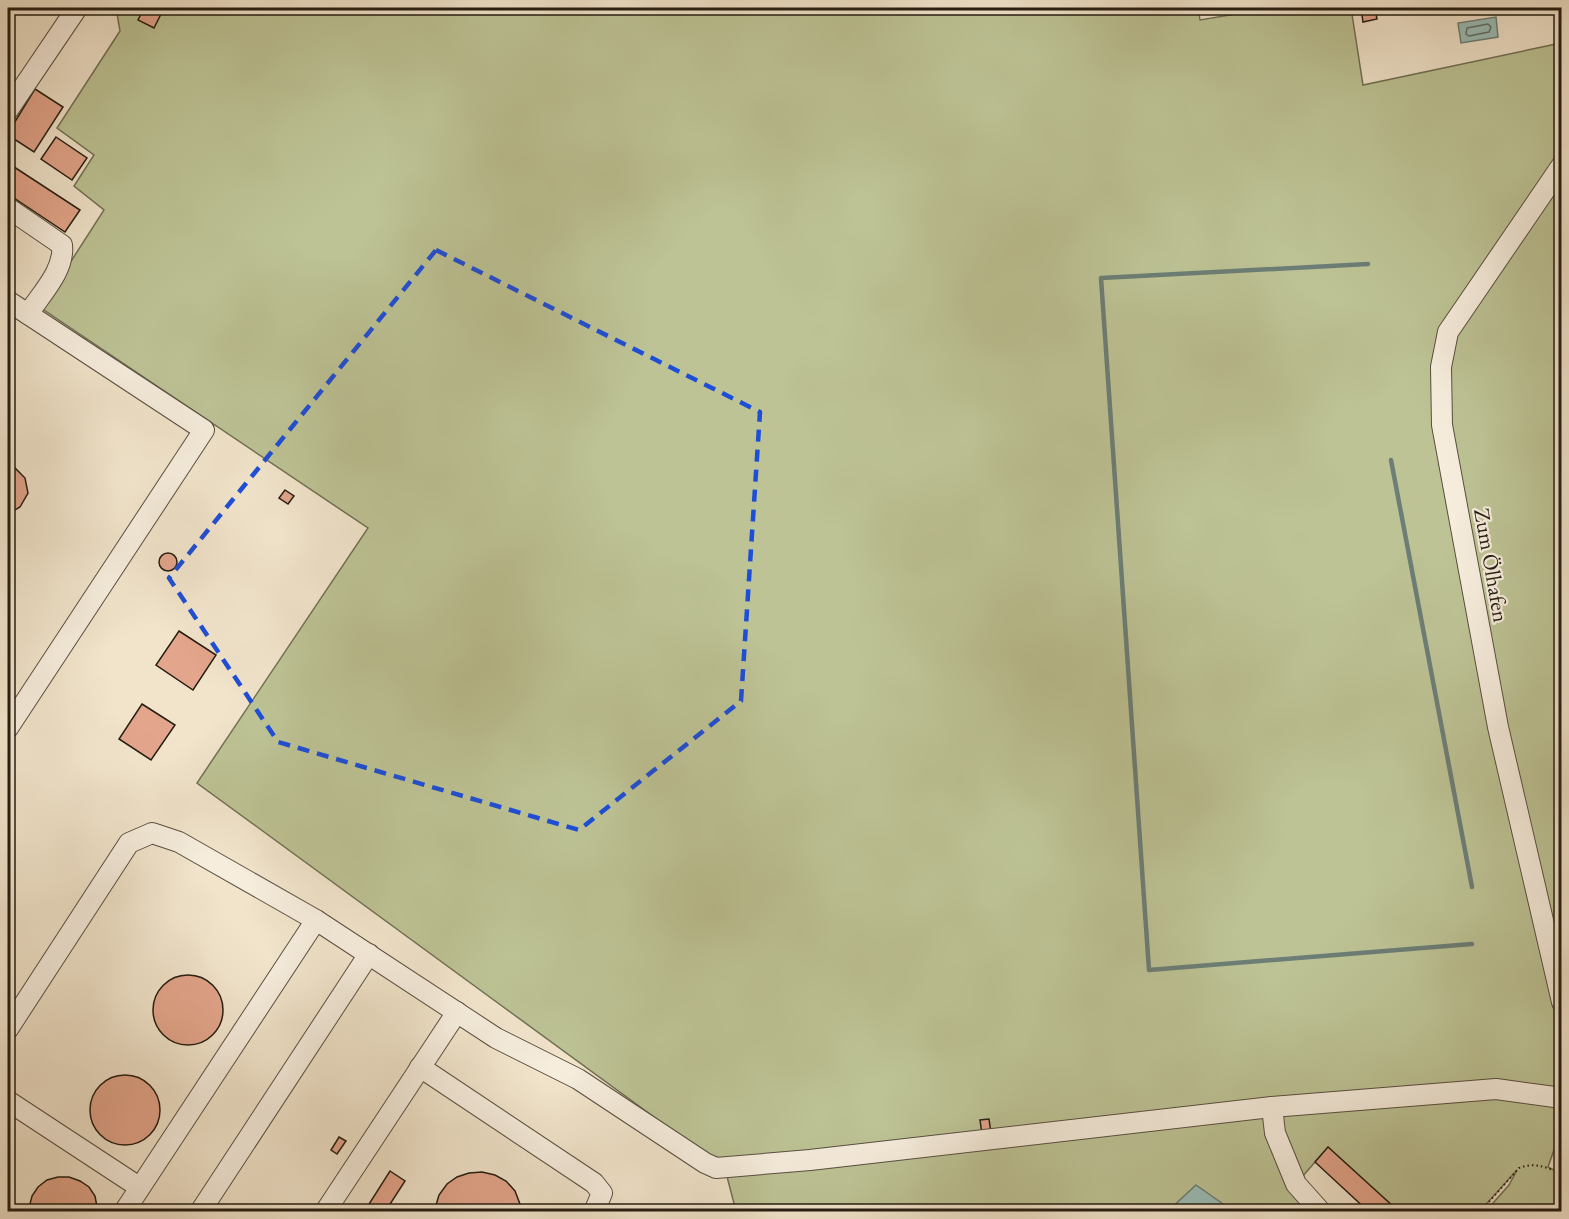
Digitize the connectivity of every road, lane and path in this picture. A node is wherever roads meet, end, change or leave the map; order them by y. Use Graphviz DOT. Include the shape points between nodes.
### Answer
graph roads {
  1 [pos="76,8"];
  2 [pos="8,110"];
  3 [pos="1562,165"];
  4 [pos="8,208"];
  5 [pos="8,301"];
  6 [pos="28,314"];
  7 [pos="8,728"];
  8 [pos="316,920"];
  9 [pos="369,954"];
  10 [pos="1562,1002"];
  11 [pos="457,1012"];
  12 [pos="8,1029"];
  13 [pos="420,1067"];
  14 [pos="1562,1098"];
  15 [pos="8,1101"];
  16 [pos="1272,1107"];
  17 [pos="1562,1174"];
  18 [pos="139,1187"];
  19 [pos="124,1212"];
  20 [pos="200,1212"];
  21 [pos="325,1212"];
  22 [pos="594,1212"];
  23 [pos="1321,1212"];
  24 [pos="1480,1212"];
  1 -- 2 [label="lane"];
  3 -- 10 [label="lane, Zum Ölhafen" via="1448,332 1441,367 1442,425 1496,716"];
  4 -- 6 [label="lane" via="62,245 59,267"];
  5 -- 6 [label="lane"];
  6 -- 7 [label="lane" via="204,429"];
  8 -- 9 [label="lane"];
  8 -- 12 [label="lane" via="179,842 152,833 129,843"];
  8 -- 18 [label="lane"];
  9 -- 11 [label="lane"];
  9 -- 20 [label="lane"];
  11 -- 13 [label="lane"];
  11 -- 16 [label="lane" via="496,1038 578,1079 716,1168"];
  13 -- 21 [label="lane"];
  13 -- 22 [label="lane" via="594,1183 602,1193"];
  14 -- 16 [label="lane" via="1496,1089"];
  15 -- 18 [label="lane"];
  16 -- 23 [label="lane" via="1275,1133 1296,1184"];
  17 -- 24 [label="path" via="1537,1164 1519,1168"];
  18 -- 19 [label="lane"];
}
